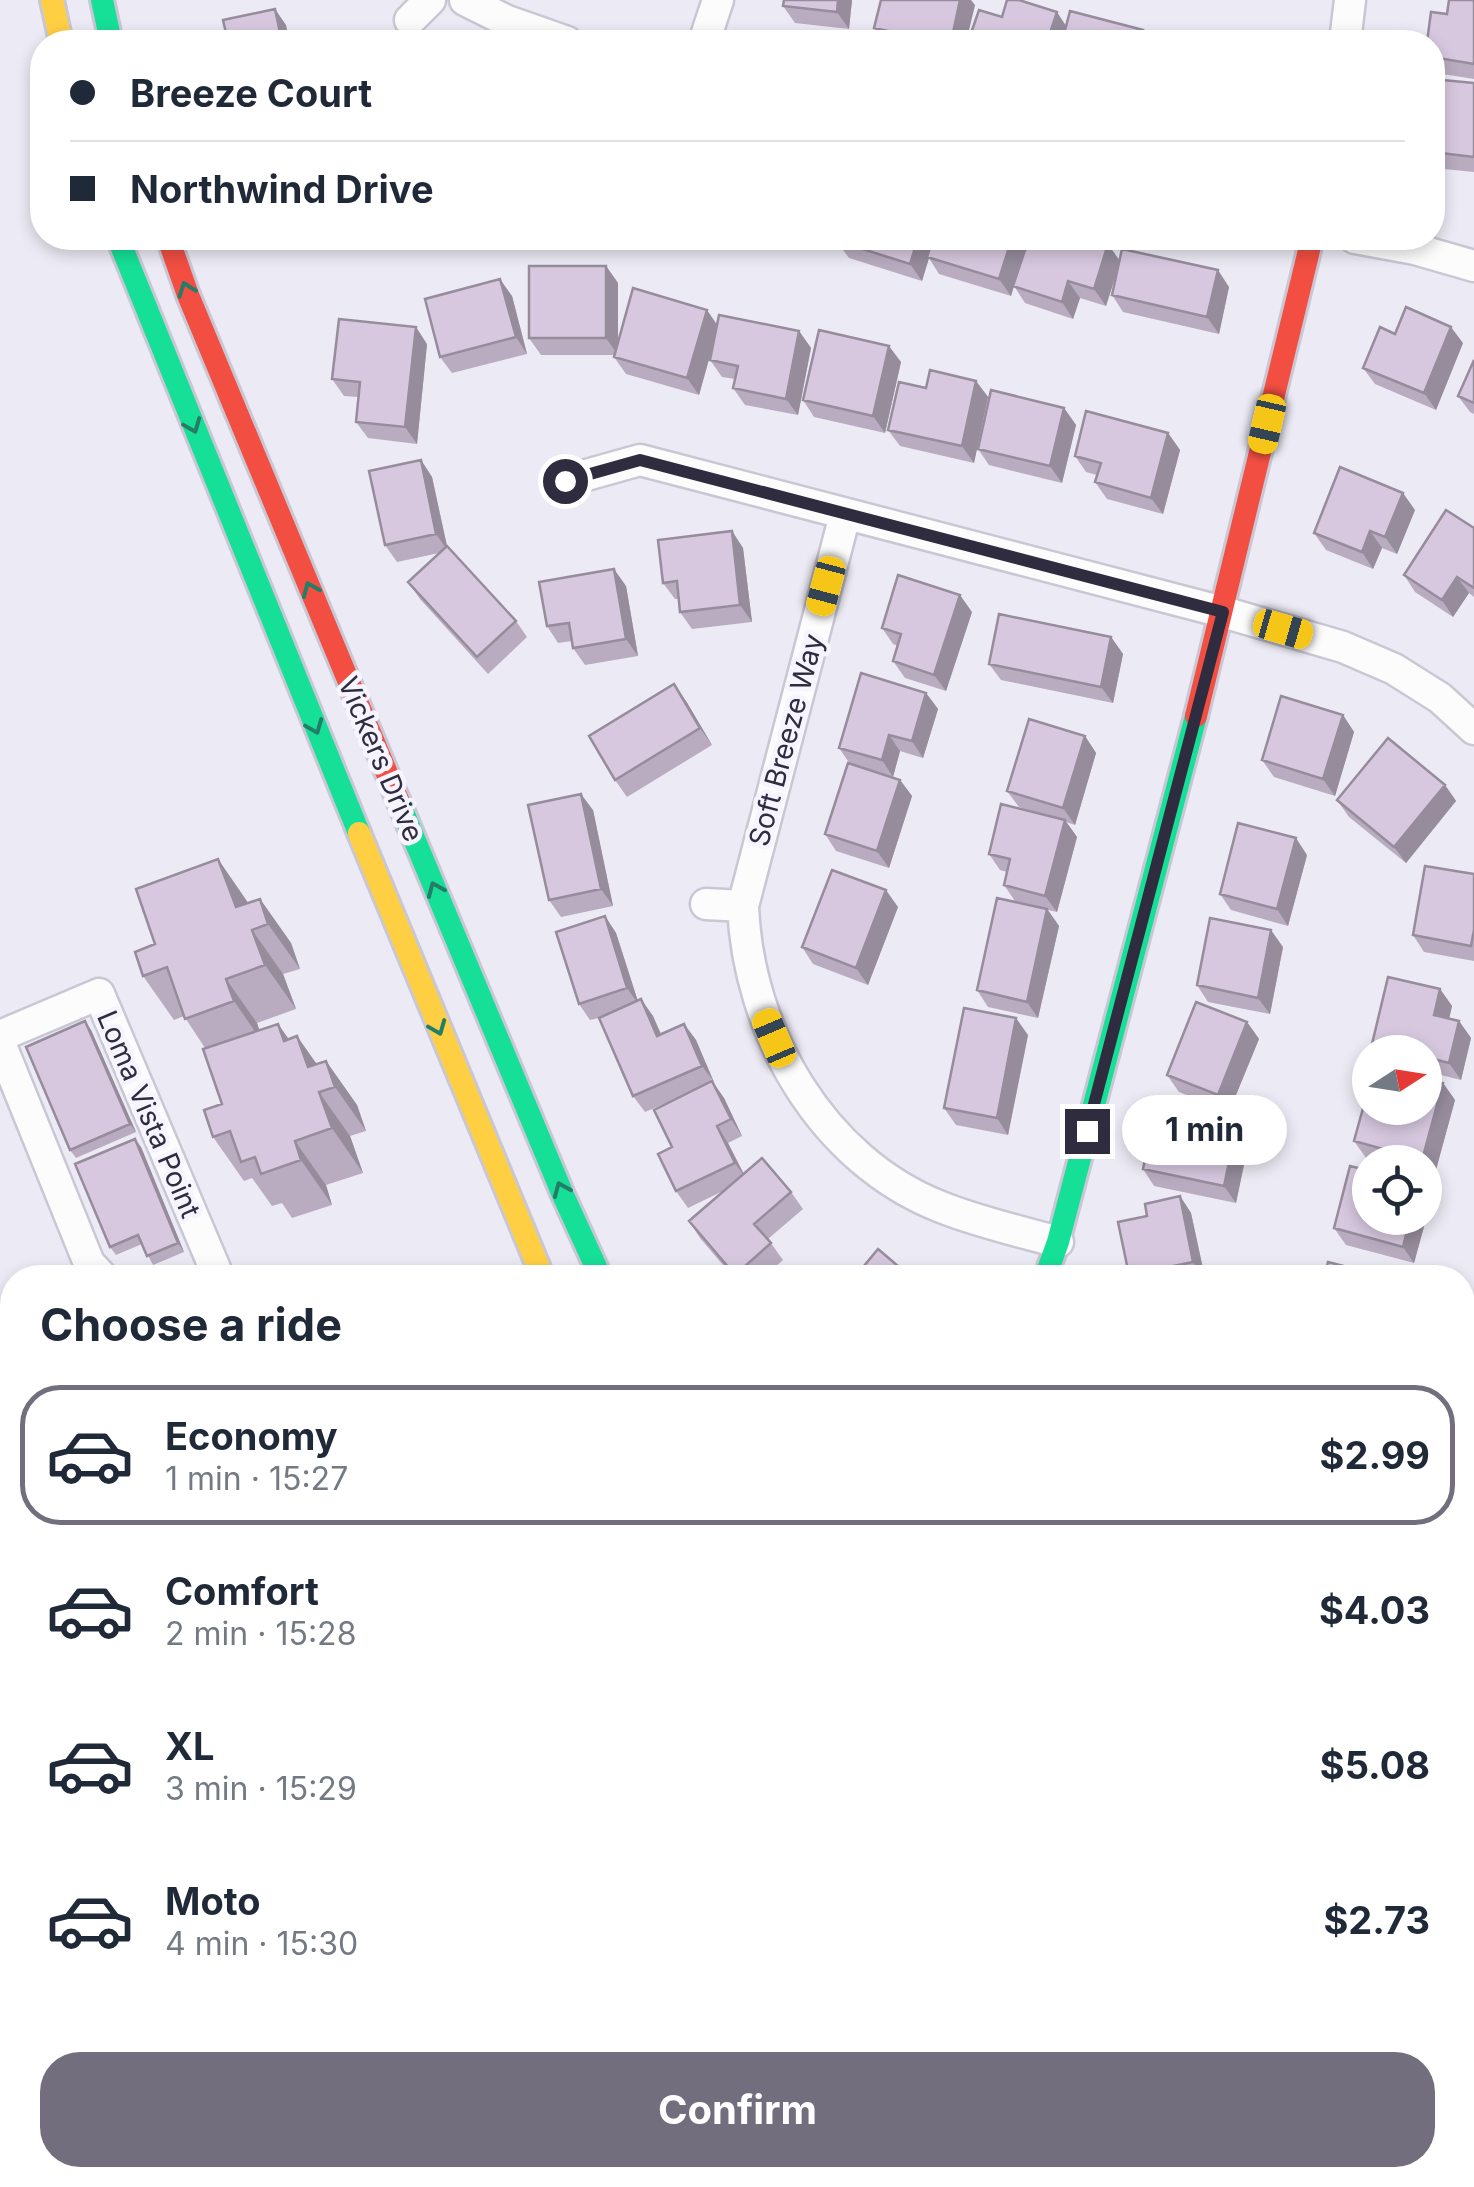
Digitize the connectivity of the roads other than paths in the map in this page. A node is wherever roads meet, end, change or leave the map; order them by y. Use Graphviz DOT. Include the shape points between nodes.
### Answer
graph roads {
  1 [pos="52,0"];
  2 [pos="102,0"];
  3 [pos="465,0"];
  4 [pos="718,0"];
  5 [pos="1350,0"];
  6 [pos="58,30"];
  7 [pos="108,30"];
  8 [pos="531,30"];
  9 [pos="708,30"];
  10 [pos="1346,30"];
  11 [pos="123,250"];
  12 [pos="172,250"];
  13 [pos="1309,250"];
  14 [pos="1418,250"];
  15 [pos="1474,266"];
  16 [pos="565,481"];
  17 [pos="845,515"];
  18 [pos="1223,612"];
  19 [pos="1474,729"];
  20 [pos="706,904"];
  21 [pos="743,906"];
  22 [pos="0,1040"];
  23 [pos="1058,1242"];
  24 [pos="91,1265"];
  25 [pos="213,1265"];
  26 [pos="538,1265"];
  27 [pos="595,1265"];
  28 [pos="1050,1265"];
  1 -- 6 [label="main road"];
  2 -- 7 [label="main road"];
  3 -- 8 [label="street"];
  4 -- 9 [label="street"];
  5 -- 10 [label="street"];
  11 -- 26 [label="main road, Vickers Drive, one-way"];
  27 -- 12 [label="main road, Vickers Drive, one-way"];
  13 -- 18 [label="main road"];
  14 -- 15 [label="street"];
  16 -- 17 [label="street" via="640,460"];
  17 -- 18 [label="street"];
  17 -- 21 [label="street, Soft Breeze Way"];
  18 -- 19 [label="street" via="1344,646 1394,669"];
  18 -- 23 [label="main road"];
  20 -- 21 [label="street"];
  21 -- 23 [label="street, Soft Breeze Way" via="748,960 766,1018 804,1097 832,1131 876,1170 926,1200"];
  22 -- 24 [label="street, Loma Vista Point"];
  22 -- 25 [label="street, Loma Vista Point" via="98,994"];
  23 -- 28 [label="main road"];
}
